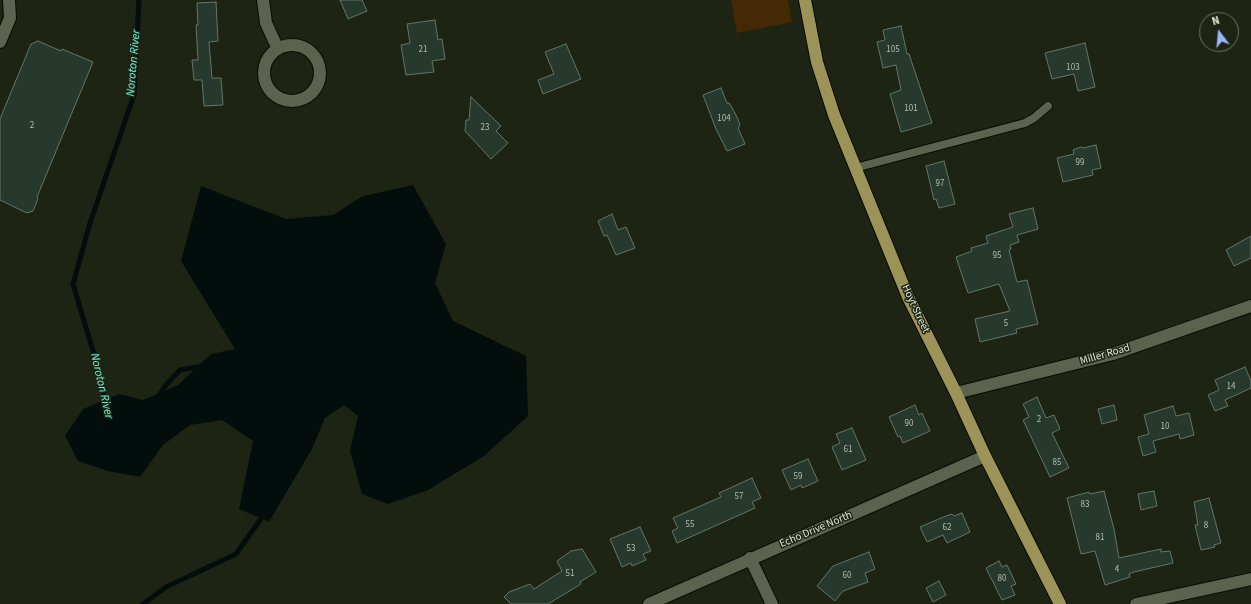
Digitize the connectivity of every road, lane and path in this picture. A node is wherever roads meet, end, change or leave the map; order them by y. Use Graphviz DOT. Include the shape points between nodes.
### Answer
graph roads {
  1 [pos="9,0"];
  2 [pos="263,0"];
  3 [pos="805,0"];
  4 [pos="0,42"];
  5 [pos="278,49"];
  6 [pos="1048,106"];
  7 [pos="855,168"];
  8 [pos="1251,306"];
  9 [pos="956,394"];
  10 [pos="985,456"];
  11 [pos="750,558"];
  12 [pos="1251,580"];
  13 [pos="649,604"];
  14 [pos="772,604"];
  15 [pos="1060,604"];
  16 [pos="1136,604"];
  1 -- 4 [label="street" via="10,18"];
  2 -- 5 [label="street" via="266,23"];
  3 -- 7 [label="main road, Hoyt Street" via="817,62"];
  5 -- 5 [label="street" via="266,62 266,85 273,94 283,100 295,102 306,98 315,91 320,81 318,61 303,47 288,46"];
  6 -- 7 [label="lane" via="1025,123"];
  7 -- 9 [label="main road, Hoyt Street" via="908,297"];
  8 -- 9 [label="street, Miller Road" via="1113,354"];
  9 -- 10 [label="main road, Hoyt Street"];
  10 -- 11 [label="street, Echo Drive North"];
  10 -- 15 [label="main road, Hoyt Street"];
  11 -- 13 [label="street, Echo Drive North"];
  11 -- 14 [label="street"];
  12 -- 16 [label="street"];
}
